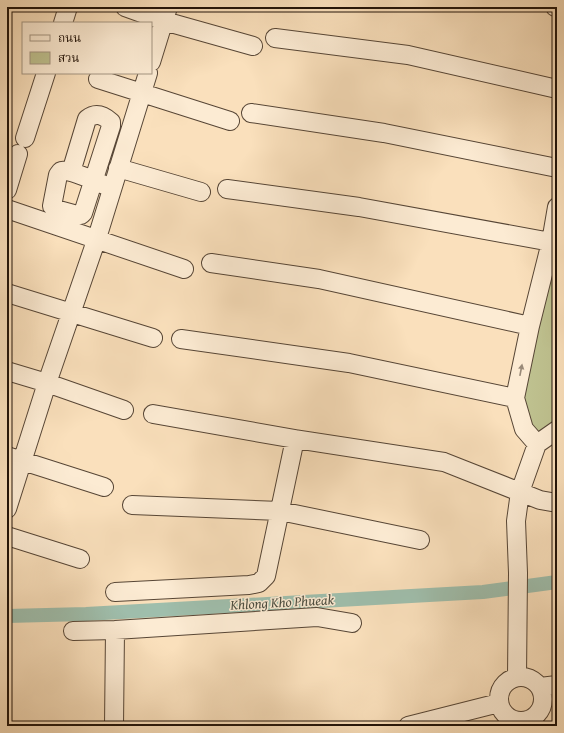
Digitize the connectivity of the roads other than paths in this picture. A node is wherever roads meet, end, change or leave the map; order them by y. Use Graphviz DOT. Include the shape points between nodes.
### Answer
graph roads {
  1 [pos="68,7"];
  2 [pos="125,7"];
  3 [pos="166,14"];
  4 [pos="63,22"];
  5 [pos="275,38"];
  6 [pos="253,46"];
  7 [pos="152,59"];
  8 [pos="46,74"];
  9 [pos="148,74"];
  10 [pos="98,79"];
  11 [pos="557,89"];
  12 [pos="141,93"];
  13 [pos="251,113"];
  14 [pos="230,121"];
  15 [pos="118,168"];
  16 [pos="557,168"];
  17 [pos="71,172"];
  18 [pos="93,181"];
  19 [pos="112,188"];
  20 [pos="227,189"];
  21 [pos="7,190"];
  22 [pos="201,192"];
  23 [pos="557,207"];
  24 [pos="7,208"];
  25 [pos="97,238"];
  26 [pos="551,242"];
  27 [pos="211,263"];
  28 [pos="184,269"];
  29 [pos="7,293"];
  30 [pos="71,312"];
  31 [pos="530,326"];
  32 [pos="153,338"];
  33 [pos="181,339"];
  34 [pos="7,371"];
  35 [pos="47,383"];
  36 [pos="515,398"];
  37 [pos="124,410"];
  38 [pos="153,414"];
  39 [pos="557,430"];
  40 [pos="295,439"];
  41 [pos="537,444"];
  42 [pos="14,458"];
  43 [pos="104,487"];
  44 [pos="520,492"];
  45 [pos="557,503"];
  46 [pos="132,505"];
  47 [pos="7,509"];
  48 [pos="280,511"];
  49 [pos="7,536"];
  50 [pos="420,540"];
  51 [pos="80,558"];
  52 [pos="115,592"];
  53 [pos="352,623"];
  54 [pos="115,630"];
  55 [pos="73,631"];
  56 [pos="517,677"];
  57 [pos="549,694"];
  58 [pos="499,703"];
  59 [pos="520,724"];
  60 [pos="114,726"];
  61 [pos="408,726"];
  1 -- 4 [label="street"];
  2 -- 3 [label="street"];
  3 -- 6 [label="street"];
  3 -- 7 [label="street"];
  5 -- 11 [label="street" via="408,55"];
  8 -- 21 [label="street"];
  9 -- 12 [label="street"];
  10 -- 12 [label="street"];
  12 -- 14 [label="street"];
  12 -- 15 [label="street"];
  13 -- 16 [label="street" via="384,133"];
  15 -- 19 [label="street"];
  15 -- 22 [label="street"];
  17 -- 18 [label="street"];
  17 -- 18 [label="street" via="61,171 58,175 52,202 55,209 81,215"];
  17 -- 18 [label="street" via="87,119 92,115 98,115 111,122 111,126"];
  18 -- 19 [label="street"];
  19 -- 25 [label="street"];
  20 -- 26 [label="street" via="359,207"];
  23 -- 26 [label="street"];
  24 -- 25 [label="street"];
  25 -- 28 [label="street"];
  25 -- 30 [label="street"];
  26 -- 31 [label="street"];
  27 -- 31 [label="street" via="319,279"];
  29 -- 30 [label="street"];
  30 -- 32 [label="street"];
  30 -- 35 [label="street"];
  36 -- 31 [label="street, one-way"];
  33 -- 36 [label="street" via="349,363"];
  34 -- 35 [label="street"];
  35 -- 37 [label="street"];
  35 -- 42 [label="street"];
  36 -- 41 [label="street" via="524,429"];
  38 -- 40 [label="street"];
  39 -- 41 [label="street"];
  40 -- 44 [label="street" via="444,462"];
  40 -- 48 [label="street"];
  41 -- 44 [label="street"];
  42 -- 43 [label="street"];
  42 -- 47 [label="street"];
  44 -- 45 [label="street"];
  44 -- 56 [label="street" via="516,521 519,608"];
  46 -- 48 [label="street"];
  48 -- 50 [label="street"];
  48 -- 52 [label="street" via="266,576 259,582 249,585"];
  49 -- 51 [label="street"];
  53 -- 54 [label="street" via="317,617"];
  54 -- 55 [label="street"];
  54 -- 60 [label="street"];
  56 -- 57 [label="street" via="534,680"];
  56 -- 58 [label="street" via="502,686"];
  57 -- 59 [label="street" via="540,712"];
  58 -- 59 [label="street" via="508,718"];
  58 -- 61 [label="street"];
}
